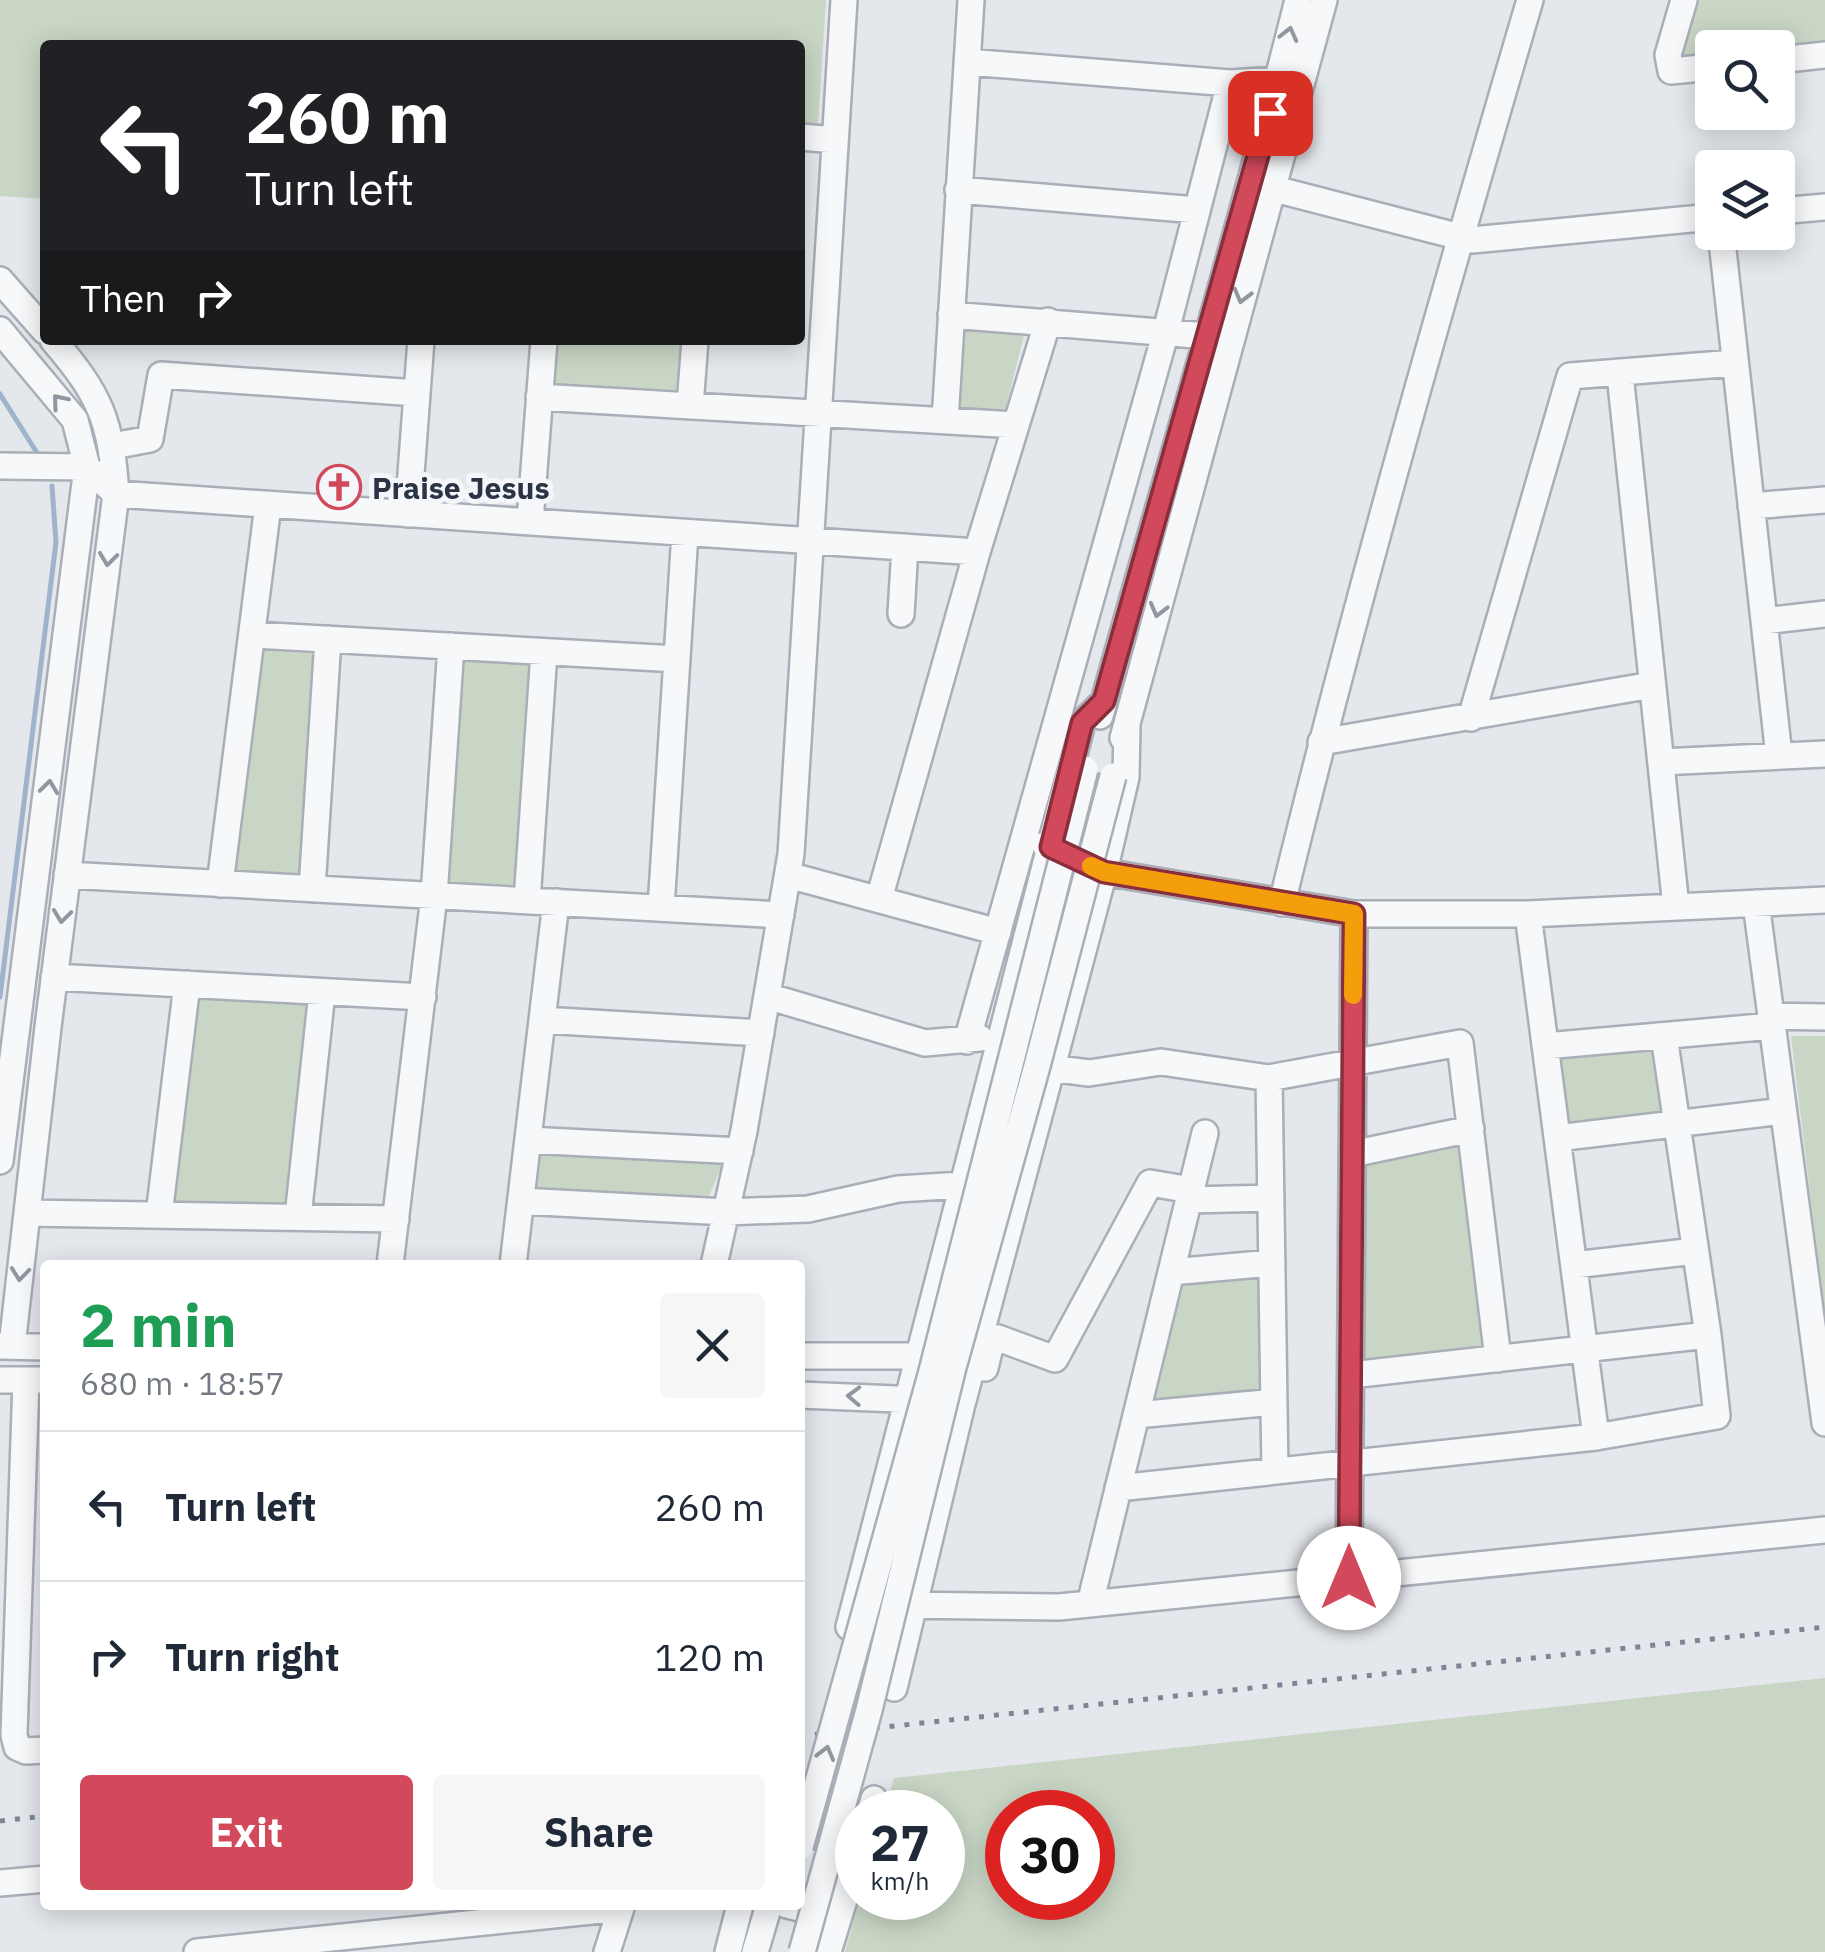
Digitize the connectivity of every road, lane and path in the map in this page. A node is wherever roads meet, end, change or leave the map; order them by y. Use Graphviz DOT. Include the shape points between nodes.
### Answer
graph roads {
  1 [pos="844,0"];
  2 [pos="971,0"];
  3 [pos="1298,0"];
  4 [pos="1324,0"];
  5 [pos="1530,0"];
  6 [pos="1684,0"];
  7 [pos="1825,55"];
  8 [pos="1795,58"];
  9 [pos="967,62"];
  10 [pos="1695,68"];
  11 [pos="1230,83"];
  12 [pos="1289,83"];
  13 [pos="805,137"];
  14 [pos="835,140"];
  15 [pos="1271,188"];
  16 [pos="958,190"];
  17 [pos="1825,207"];
  18 [pos="1197,210"];
  19 [pos="1795,210"];
  20 [pos="1695,220"];
  21 [pos="1460,237"];
  22 [pos="1723,250"];
  23 [pos="0,280"];
  24 [pos="951,315"];
  25 [pos="1048,321"];
  26 [pos="40,325"];
  27 [pos="0,330"];
  28 [pos="1166,331"];
  29 [pos="1218,336"];
  30 [pos="57,345"];
  31 [pos="421,345"];
  32 [pos="544,345"];
  33 [pos="695,345"];
  34 [pos="1736,363"];
  35 [pos="1620,374"];
  36 [pos="417,394"];
  37 [pos="539,397"];
  38 [pos="690,406"];
  39 [pos="818,414"];
  40 [pos="945,421"];
  41 [pos="1016,425"];
  42 [pos="113,446"];
  43 [pos="0,466"];
  44 [pos="87,467"];
  45 [pos="116,494"];
  46 [pos="1825,500"];
  47 [pos="268,505"];
  48 [pos="1751,506"];
  49 [pos="408,514"];
  50 [pos="530,522"];
  51 [pos="684,532"];
  52 [pos="810,541"];
  53 [pos="905,547"];
  54 [pos="977,552"];
  55 [pos="901,614"];
  56 [pos="1825,614"];
  57 [pos="1764,621"];
  58 [pos="253,635"];
  59 [pos="328,639"];
  60 [pos="450,646"];
  61 [pos="544,652"];
  62 [pos="677,660"];
  63 [pos="1652,685"];
  64 [pos="1104,701"];
  65 [pos="1471,718"];
  66 [pos="1127,724"];
  67 [pos="1321,742"];
  68 [pos="1825,754"];
  69 [pos="1779,756"];
  70 [pos="1660,762"];
  71 [pos="1024,839"];
  72 [pos="1051,847"];
  73 [pos="1104,872"];
  74 [pos="788,875"];
  75 [pos="68,876"];
  76 [pos="220,884"];
  77 [pos="312,889"];
  78 [pos="434,896"];
  79 [pos="879,899"];
  80 [pos="527,900"];
  81 [pos="1825,900"];
  82 [pos="556,902"];
  83 [pos="1282,902"];
  84 [pos="1756,903"];
  85 [pos="1676,907"];
  86 [pos="661,908"];
  87 [pos="1354,914"];
  88 [pos="1528,914"];
  89 [pos="781,915"];
  90 [pos="998,932"];
  91 [pos="54,977"];
  92 [pos="186,984"];
  93 [pos="322,992"];
  94 [pos="767,996"];
  95 [pos="423,997"];
  96 [pos="1825,1017"];
  97 [pos="542,1020"];
  98 [pos="1771,1021"];
  99 [pos="761,1033"];
  100 [pos="1001,1034"];
  101 [pos="1664,1036"];
  102 [pos="967,1041"];
  103 [pos="1545,1046"];
  104 [pos="1353,1062"];
  105 [pos="1050,1068"];
  106 [pos="1270,1078"];
  107 [pos="1784,1111"];
  108 [pos="1677,1124"];
  109 [pos="1471,1129"];
  110 [pos="1205,1133"];
  111 [pos="1557,1138"];
  112 [pos="528,1140"];
  113 [pos="740,1151"];
  114 [pos="1352,1154"];
  115 [pos="0,1161"];
  116 [pos="962,1185"];
  117 [pos="1190,1195"];
  118 [pos="1271,1198"];
  119 [pos="521,1201"];
  120 [pos="726,1212"];
  121 [pos="27,1213"];
  122 [pos="159,1215"];
  123 [pos="298,1217"];
  124 [pos="396,1219"];
  125 [pos="1695,1251"];
  126 [pos="391,1260"];
  127 [pos="514,1260"];
  128 [pos="715,1260"];
  129 [pos="1272,1263"];
  130 [pos="1574,1265"];
  131 [pos="1171,1272"];
  132 [pos="1708,1336"];
  133 [pos="6,1346"];
  134 [pos="40,1346"];
  135 [pos="1585,1349"];
  136 [pos="918,1354"];
  137 [pos="805,1356"];
  138 [pos="975,1359"];
  139 [pos="1498,1359"];
  140 [pos="1350,1375"];
  141 [pos="0,1380"];
  142 [pos="805,1395"];
  143 [pos="32,1396"];
  144 [pos="908,1398"];
  145 [pos="1274,1402"];
  146 [pos="962,1408"];
  147 [pos="1136,1415"];
  148 [pos="1825,1424"];
  149 [pos="1596,1437"];
  150 [pos="1350,1463"];
  151 [pos="1275,1471"];
  152 [pos="1118,1488"];
  153 [pos="34,1501"];
  154 [pos="1825,1530"];
  155 [pos="1349,1578"];
  156 [pos="858,1593"];
  157 [pos="918,1604"];
  158 [pos="1090,1604"];
  159 [pos="836,1685"];
  160 [pos="894,1688"];
  161 [pos="40,1751"];
  162 [pos="805,1828"];
  163 [pos="40,1879"];
  164 [pos="0,1883"];
  165 [pos="606,1910"];
  166 [pos="620,1910"];
  167 [pos="739,1910"];
  168 [pos="767,1910"];
  169 [pos="784,1910"];
  170 [pos="805,1910"];
  171 [pos="835,1917"];
  172 [pos="837,1920"];
  173 [pos="355,1944"];
  174 [pos="213,1951"];
  175 [pos="607,1952"];
  176 [pos="728,1952"];
  177 [pos="754,1952"];
  178 [pos="771,1952"];
  179 [pos="802,1952"];
  180 [pos="828,1952"];
  1 -- 14 [label="street"];
  2 -- 9 [label="street"];
  12 -- 3 [label="street, one-way"];
  4 -- 12 [label="street"];
  5 -- 21 [label="street"];
  6 -- 10 [label="street" via="1668,55 1670,71"];
  7 -- 8 [label="street"];
  9 -- 11 [label="street"];
  9 -- 16 [label="street"];
  11 -- 12 [label="street"];
  11 -- 18 [label="street"];
  12 -- 15 [label="street"];
  12 -- 29 [label="street" via="1253,178"];
  13 -- 14 [label="street"];
  14 -- 39 [label="street"];
  15 -- 21 [label="street"];
  15 -- 29 [label="street, one-way"];
  16 -- 18 [label="street"];
  16 -- 24 [label="street"];
  17 -- 19 [label="street"];
  18 -- 28 [label="street"];
  20 -- 21 [label="street"];
  21 -- 67 [label="street"];
  22 -- 34 [label="street"];
  23 -- 26 [label="street"];
  24 -- 25 [label="street"];
  24 -- 40 [label="street"];
  25 -- 28 [label="street"];
  25 -- 41 [label="street"];
  44 -- 27 [label="street, one-way" via="75,420"];
  28 -- 29 [label="street"];
  28 -- 71 [label="street"];
  29 -- 64 [label="street"];
  29 -- 66 [label="street, one-way"];
  30 -- 42 [label="street" via="81,372"];
  31 -- 36 [label="street"];
  32 -- 37 [label="street"];
  33 -- 38 [label="street"];
  34 -- 35 [label="street"];
  34 -- 48 [label="street"];
  35 -- 63 [label="street"];
  35 -- 65 [label="street" via="1570,376"];
  36 -- 42 [label="street" via="160,375 150,440"];
  36 -- 49 [label="street"];
  37 -- 38 [label="street"];
  37 -- 50 [label="street"];
  38 -- 39 [label="street"];
  39 -- 40 [label="street"];
  39 -- 52 [label="street"];
  40 -- 41 [label="street"];
  41 -- 54 [label="street"];
  42 -- 45 [label="street"];
  43 -- 44 [label="street"];
  44 -- 45 [label="street"];
  115 -- 44 [label="street, one-way"];
  45 -- 47 [label="street"];
  45 -- 75 [label="street, one-way"];
  46 -- 48 [label="street"];
  47 -- 49 [label="street"];
  47 -- 58 [label="street"];
  48 -- 57 [label="street"];
  49 -- 50 [label="street"];
  50 -- 51 [label="street"];
  51 -- 52 [label="street"];
  51 -- 62 [label="street"];
  52 -- 53 [label="street"];
  52 -- 74 [label="street"];
  53 -- 54 [label="street"];
  53 -- 55 [label="street"];
  54 -- 79 [label="street"];
  56 -- 57 [label="street"];
  57 -- 69 [label="street"];
  58 -- 59 [label="street"];
  58 -- 76 [label="street"];
  59 -- 60 [label="street"];
  59 -- 77 [label="street"];
  60 -- 61 [label="street"];
  60 -- 78 [label="street"];
  61 -- 62 [label="street"];
  61 -- 80 [label="street"];
  62 -- 86 [label="street"];
  63 -- 65 [label="street"];
  63 -- 70 [label="street"];
  64 -- 72 [label="street" via="1082,723"];
  162 -- 64 [label="street, one-way, bridge" via="932,1375"];
  65 -- 67 [label="street"];
  66 -- 73 [label="street" via="1126,776"];
  66 -- 179 [label="street, bridge"];
  67 -- 83 [label="street"];
  68 -- 69 [label="street"];
  69 -- 70 [label="street"];
  70 -- 85 [label="street"];
  71 -- 72 [label="street"];
  71 -- 90 [label="street"];
  72 -- 73 [label="street"];
  72 -- 100 [label="street"];
  73 -- 83 [label="street"];
  73 -- 105 [label="street"];
  74 -- 79 [label="street"];
  74 -- 89 [label="street"];
  75 -- 76 [label="street"];
  75 -- 91 [label="street, one-way"];
  76 -- 77 [label="street"];
  77 -- 78 [label="street"];
  78 -- 80 [label="street"];
  78 -- 95 [label="street"];
  79 -- 90 [label="street"];
  80 -- 82 [label="street"];
  81 -- 84 [label="street"];
  82 -- 86 [label="street"];
  82 -- 97 [label="street"];
  83 -- 87 [label="street"];
  84 -- 85 [label="street"];
  84 -- 98 [label="street"];
  85 -- 88 [label="street"];
  86 -- 89 [label="street"];
  87 -- 88 [label="street"];
  87 -- 104 [label="street"];
  88 -- 103 [label="street"];
  89 -- 94 [label="street"];
  90 -- 102 [label="street"];
  91 -- 92 [label="street"];
  91 -- 121 [label="street"];
  92 -- 93 [label="street"];
  92 -- 122 [label="street"];
  93 -- 95 [label="street"];
  93 -- 123 [label="street"];
  94 -- 99 [label="street"];
  94 -- 102 [label="street" via="925,1042"];
  95 -- 124 [label="street"];
  96 -- 98 [label="street"];
  97 -- 99 [label="street"];
  97 -- 112 [label="street"];
  98 -- 101 [label="street"];
  98 -- 107 [label="street"];
  99 -- 113 [label="street"];
  100 -- 102 [label="street"];
  100 -- 116 [label="street"];
  101 -- 103 [label="street"];
  101 -- 108 [label="street"];
  103 -- 111 [label="street"];
  104 -- 106 [label="street"];
  104 -- 109 [label="street" via="1460,1043"];
  104 -- 114 [label="street"];
  105 -- 106 [label="street" via="1089,1073 1161,1062"];
  105 -- 138 [label="street"];
  106 -- 118 [label="street"];
  107 -- 108 [label="street"];
  107 -- 148 [label="street"];
  108 -- 111 [label="street"];
  108 -- 125 [label="street"];
  109 -- 114 [label="street"];
  109 -- 139 [label="street"];
  110 -- 117 [label="street"];
  111 -- 130 [label="street"];
  112 -- 113 [label="street"];
  112 -- 119 [label="street"];
  113 -- 120 [label="street"];
  114 -- 140 [label="street"];
  116 -- 120 [label="street" via="898,1189 808,1209"];
  116 -- 136 [label="street"];
  117 -- 118 [label="street"];
  117 -- 131 [label="street"];
  117 -- 157 [label="street" via="1150,1182 1055,1359 992,1341"];
  118 -- 129 [label="street"];
  119 -- 120 [label="street"];
  119 -- 127 [label="street"];
  120 -- 128 [label="street"];
  121 -- 122 [label="street"];
  121 -- 133 [label="street, one-way"];
  122 -- 123 [label="street"];
  123 -- 124 [label="street"];
  124 -- 126 [label="street"];
  125 -- 130 [label="street"];
  125 -- 132 [label="street"];
  129 -- 131 [label="street"];
  129 -- 145 [label="street"];
  130 -- 135 [label="street"];
  131 -- 147 [label="street"];
  132 -- 135 [label="street"];
  132 -- 149 [label="street" via="1716,1416"];
  133 -- 134 [label="street"];
  135 -- 139 [label="street"];
  135 -- 149 [label="street"];
  136 -- 137 [label="street"];
  136 -- 138 [label="street"];
  136 -- 144 [label="street"];
  138 -- 146 [label="street"];
  139 -- 140 [label="street"];
  140 -- 150 [label="street"];
  141 -- 143 [label="street"];
  144 -- 142 [label="street, one-way"];
  143 -- 153 [label="street"];
  144 -- 146 [label="street"];
  144 -- 156 [label="street"];
  145 -- 147 [label="street"];
  145 -- 151 [label="street"];
  146 -- 157 [label="street"];
  147 -- 152 [label="street"];
  149 -- 150 [label="street"];
  150 -- 151 [label="street"];
  150 -- 155 [label="street"];
  151 -- 152 [label="street"];
  152 -- 158 [label="street"];
  153 -- 161 [label="street" via="14,1735 17,1747"];
  154 -- 155 [label="street"];
  155 -- 158 [label="street"];
  156 -- 157 [label="street"];
  156 -- 159 [label="street"];
  157 -- 158 [label="street"];
  157 -- 160 [label="street"];
  163 -- 164 [label="street"];
  165 -- 173 [label="street"];
  166 -- 175 [label="street"];
  167 -- 176 [label="street"];
  168 -- 177 [label="street"];
  169 -- 178 [label="street"];
  170 -- 171 [label="street"];
  172 -- 180 [label="street"];
  173 -- 174 [label="street"];
}
